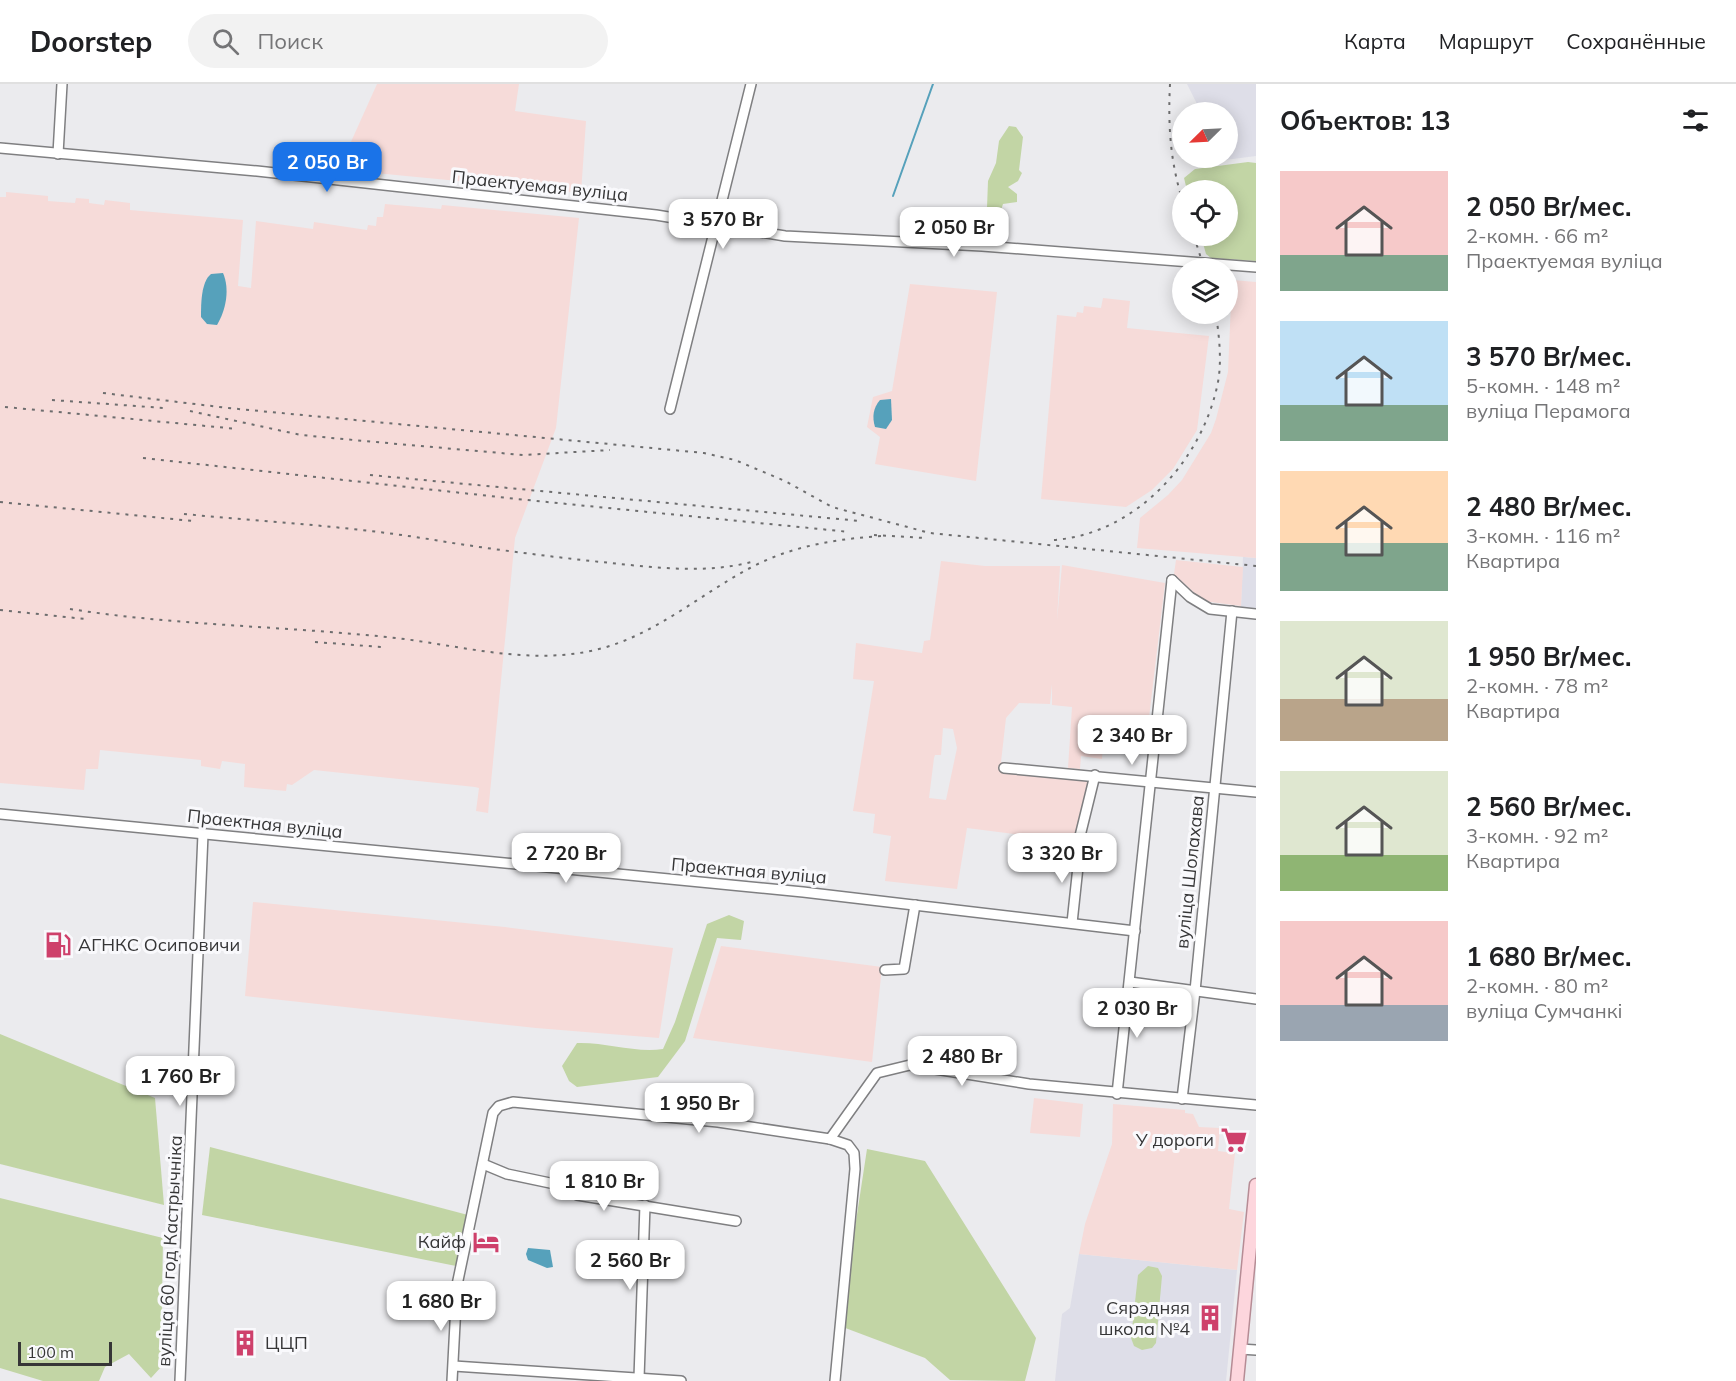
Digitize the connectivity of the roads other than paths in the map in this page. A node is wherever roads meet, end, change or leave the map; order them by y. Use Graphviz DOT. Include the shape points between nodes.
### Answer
graph roads {
  1 [pos="62,84"];
  2 [pos="751,84"];
  3 [pos="0,148"];
  4 [pos="58,154"];
  5 [pos="715,223"];
  6 [pos="1256,267"];
  7 [pos="670,409"];
  8 [pos="1232,611"];
  9 [pos="1256,614"];
  10 [pos="1004,768"];
  11 [pos="1095,775"];
  12 [pos="1151,782"];
  13 [pos="1215,788"];
  14 [pos="1256,792"];
  15 [pos="0,814"];
  16 [pos="203,834"];
  17 [pos="1080,836"];
  18 [pos="1080,848"];
  19 [pos="915,905"];
  20 [pos="1072,923"];
  21 [pos="1135,931"];
  22 [pos="885,970"];
  23 [pos="1130,982"];
  24 [pos="1196,991"];
  25 [pos="1256,999"];
  26 [pos="1117,1094"];
  27 [pos="1182,1099"];
  28 [pos="1256,1105"];
  29 [pos="830,1139"];
  30 [pos="483,1164"];
  31 [pos="1256,1185"];
  32 [pos="645,1205"];
  33 [pos="736,1221"];
  34 [pos="1240,1349"];
  35 [pos="1256,1350"];
  36 [pos="453,1366"];
  37 [pos="639,1378"];
  38 [pos="180,1381"];
  39 [pos="452,1381"];
  40 [pos="681,1381"];
  41 [pos="835,1381"];
  42 [pos="1237,1381"];
  1 -- 4 [label="street"];
  2 -- 5 [label="street"];
  3 -- 4 [label="street, Праектуемая вуліца"];
  4 -- 5 [label="street, Праектуемая вуліца" via="257,171"];
  5 -- 6 [label="street, Праектуемая вуліца" via="785,236"];
  5 -- 7 [label="street"];
  8 -- 9 [label="street"];
  8 -- 12 [label="street" via="1210,609 1172,580"];
  8 -- 13 [label="street, вуліца Шолахава"];
  10 -- 11 [label="street"];
  11 -- 12 [label="street"];
  11 -- 17 [label="street"];
  12 -- 13 [label="street"];
  12 -- 21 [label="street"];
  13 -- 14 [label="street"];
  13 -- 24 [label="street, вуліца Шолахава"];
  15 -- 16 [label="street, Праектная вуліца"];
  16 -- 19 [label="street, Праектная вуліца"];
  16 -- 38 [label="street, вуліца 60 год Кастрычніка"];
  18 -- 20 [label="street"];
  19 -- 20 [label="street, Праектная вуліца"];
  19 -- 22 [label="street" via="904,969"];
  20 -- 21 [label="street, Праектная вуліца"];
  21 -- 23 [label="street"];
  23 -- 24 [label="street"];
  23 -- 26 [label="street"];
  24 -- 25 [label="street"];
  24 -- 27 [label="street, вуліца Шолахава"];
  26 -- 27 [label="street"];
  26 -- 29 [label="street" via="910,1065 877,1073"];
  27 -- 28 [label="street"];
  29 -- 30 [label="street" via="718,1122 513,1102 499,1106 493,1113"];
  29 -- 41 [label="street" via="848,1145 854,1153 855,1169"];
  30 -- 32 [label="street" via="507,1174 568,1187 577,1195"];
  30 -- 36 [label="street" via="457,1285"];
  31 -- 34 [label="main road"];
  32 -- 33 [label="street"];
  32 -- 37 [label="street"];
  34 -- 35 [label="street"];
  34 -- 42 [label="main road"];
  36 -- 37 [label="street"];
  36 -- 39 [label="street"];
  37 -- 40 [label="street"];
}
